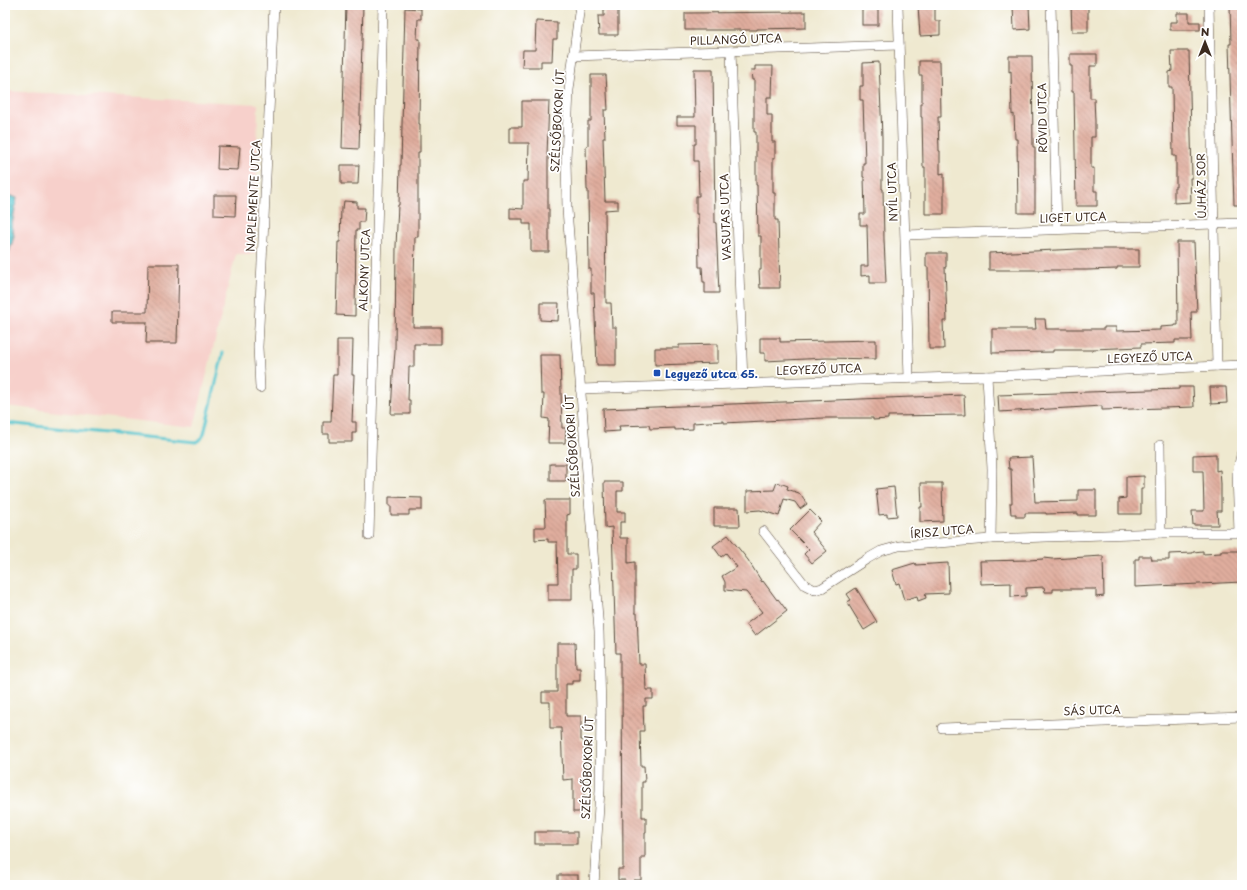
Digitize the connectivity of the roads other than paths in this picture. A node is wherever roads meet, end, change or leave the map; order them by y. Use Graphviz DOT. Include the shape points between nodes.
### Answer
graph roads {
  1 [pos="274,5"];
  2 [pos="383,5"];
  3 [pos="580,5"];
  4 [pos="898,5"];
  5 [pos="1051,5"];
  6 [pos="1209,5"];
  7 [pos="899,45"];
  8 [pos="730,51"];
  9 [pos="573,56"];
  10 [pos="1242,223"];
  11 [pos="1214,224"];
  12 [pos="1057,229"];
  13 [pos="906,235"];
  14 [pos="1217,366"];
  15 [pos="1242,366"];
  16 [pos="987,376"];
  17 [pos="909,378"];
  18 [pos="743,383"];
  19 [pos="260,388"];
  20 [pos="580,389"];
  21 [pos="1160,445"];
  22 [pos="1242,451"];
  23 [pos="763,531"];
  24 [pos="1161,533"];
  25 [pos="1240,533"];
  26 [pos="369,536"];
  27 [pos="991,539"];
  28 [pos="1242,717"];
  29 [pos="942,728"];
  30 [pos="594,885"];
  1 -- 19 [label="street, NAPLEMENTE UTCA" via="258,347"];
  2 -- 26 [label="street, ALKONY UTCA"];
  3 -- 9 [label="street, SZÉLSŐBOKORI ÚT"];
  4 -- 7 [label="street, NYÍL UTCA"];
  5 -- 12 [label="street, RÖVID UTCA"];
  6 -- 11 [label="street, ÚJHÁZ SOR"];
  7 -- 8 [label="street, PILLANGÓ UTCA"];
  7 -- 13 [label="street, NYÍL UTCA"];
  8 -- 9 [label="street, PILLANGÓ UTCA"];
  8 -- 18 [label="street, VASUTAS UTCA"];
  9 -- 20 [label="street, SZÉLSŐBOKORI ÚT" via="569,90 566,208"];
  10 -- 11 [label="street, LIGET UTCA"];
  11 -- 12 [label="street, LIGET UTCA"];
  11 -- 14 [label="street, ÚJHÁZ SOR"];
  12 -- 13 [label="street, LIGET UTCA"];
  13 -- 17 [label="street, NYÍL UTCA"];
  14 -- 15 [label="street, LEGYEZŐ UTCA"];
  14 -- 16 [label="street, LEGYEZŐ UTCA"];
  16 -- 17 [label="street, LEGYEZŐ UTCA"];
  16 -- 27 [label="street" via="992,469"];
  17 -- 18 [label="street, LEGYEZŐ UTCA"];
  18 -- 20 [label="street, LEGYEZŐ UTCA"];
  20 -- 30 [label="street, SZÉLSŐBOKORI ÚT" via="599,631 600,790"];
  21 -- 24 [label="street"];
  22 -- 25 [label="street, ÍRISZ UTCA" via="1237,473"];
  23 -- 27 [label="street, ÍRISZ UTCA" via="804,585 815,590 881,551 899,546"];
  24 -- 25 [label="street, ÍRISZ UTCA"];
  24 -- 27 [label="street, ÍRISZ UTCA"];
  28 -- 29 [label="street, SÁS UTCA"];
}
